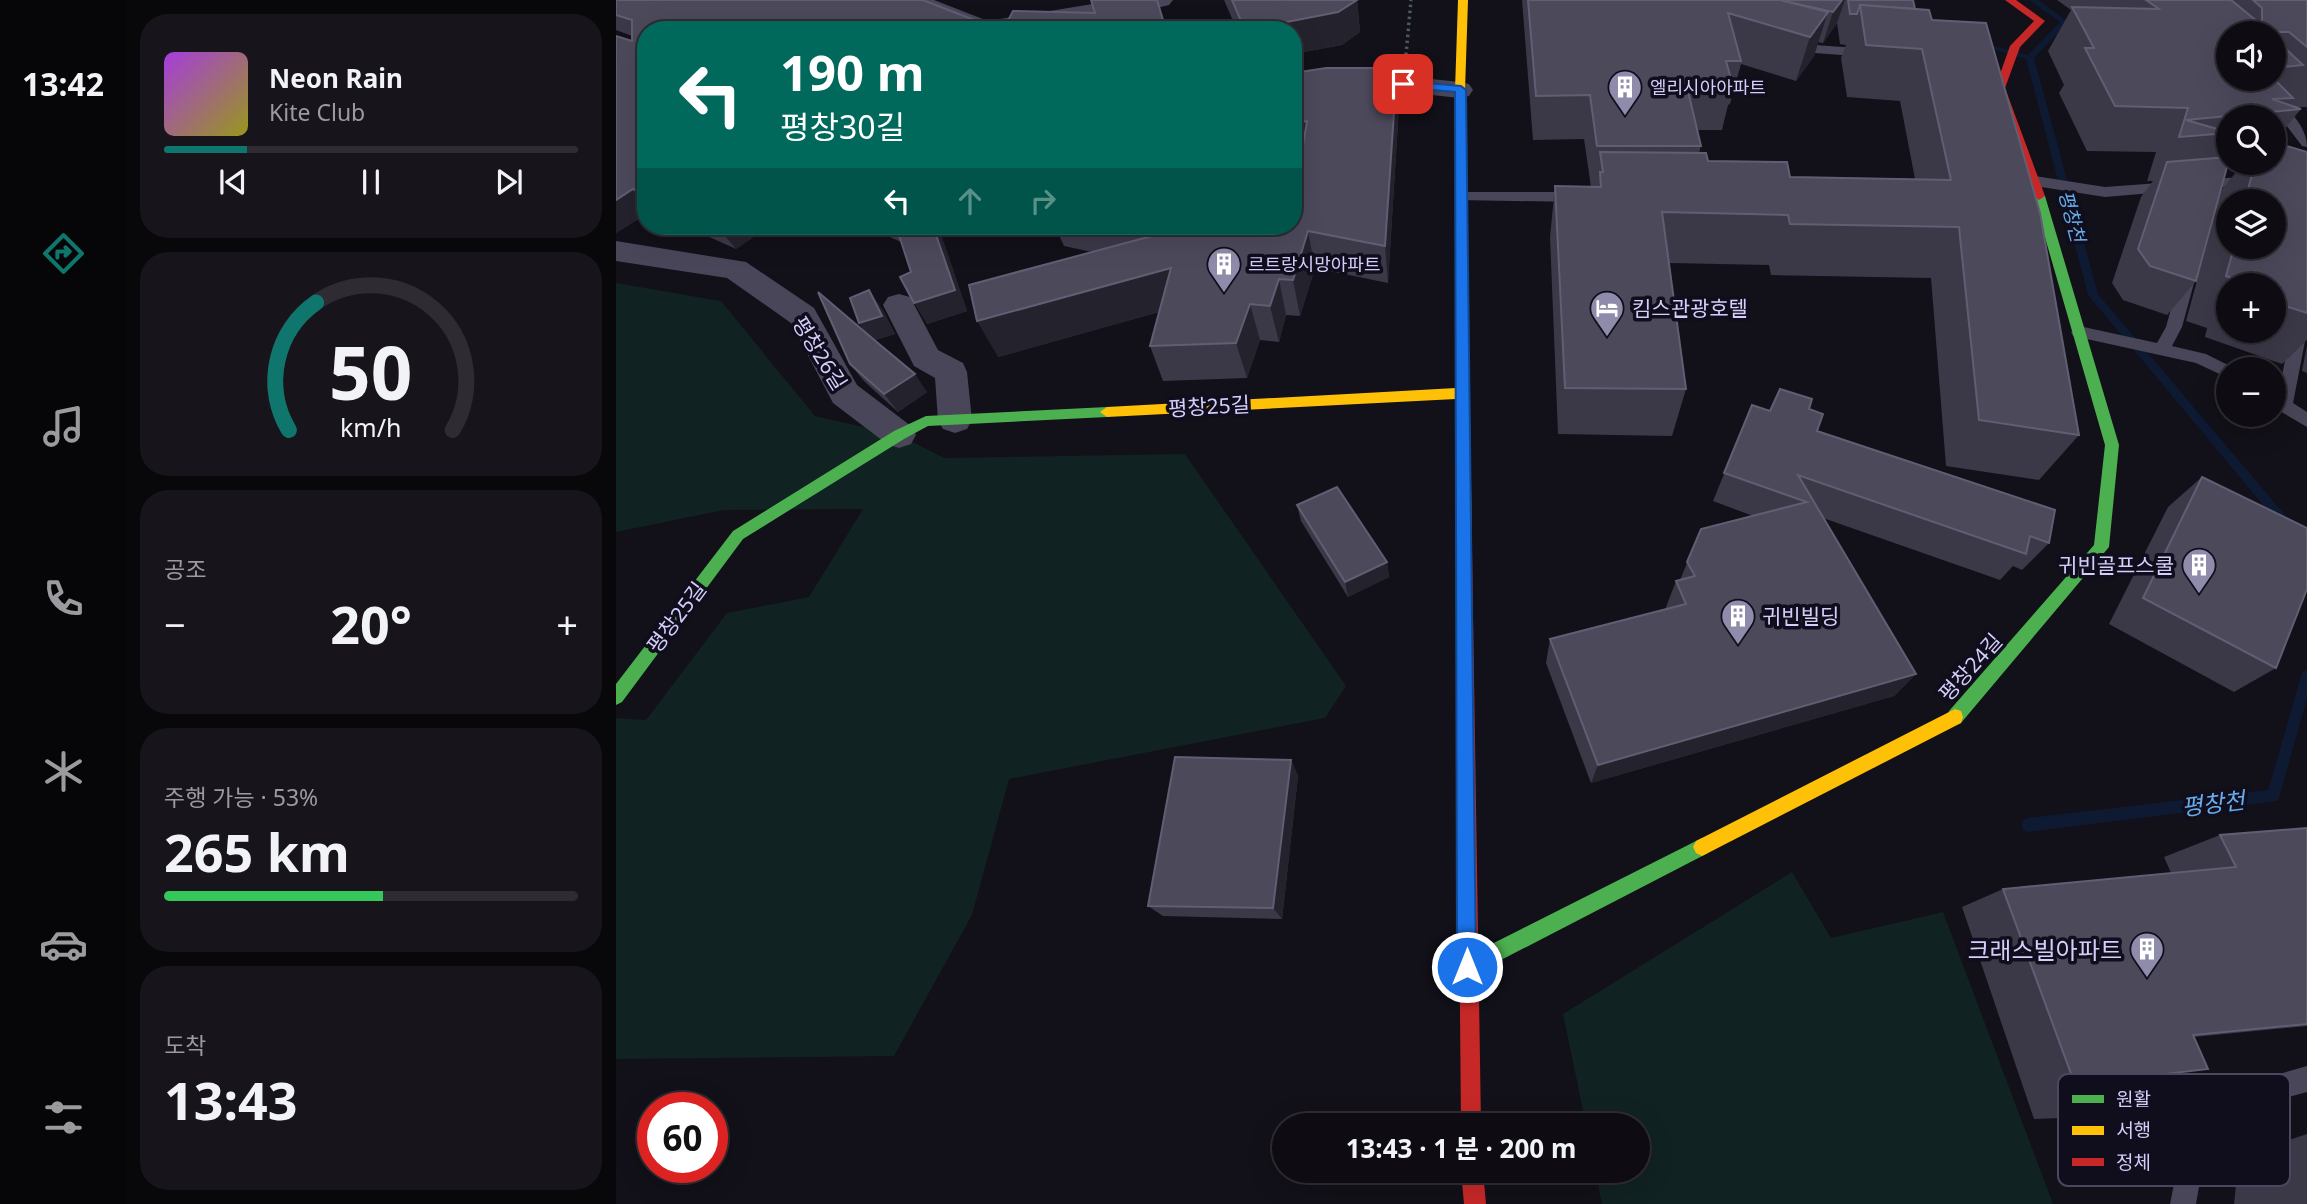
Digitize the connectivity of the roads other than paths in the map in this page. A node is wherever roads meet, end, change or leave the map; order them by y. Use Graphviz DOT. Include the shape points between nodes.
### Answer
graph roads {
  1 [pos="912,0"];
  2 [pos="1018,0"];
  3 [pos="1161,0"];
  4 [pos="1462,0"];
  5 [pos="2010,0"];
  6 [pos="966,21"];
  7 [pos="995,21"];
  8 [pos="1034,21"];
  9 [pos="1775,39"];
  10 [pos="1883,54"];
  11 [pos="1461,90"];
  12 [pos="2259,91"];
  13 [pos="1302,101"];
  14 [pos="2307,143"];
  15 [pos="2307,176"];
  16 [pos="2035,181"];
  17 [pos="1463,197"];
  18 [pos="1587,197"];
  19 [pos="640,235"];
  20 [pos="616,251"];
  21 [pos="2192,262"];
  22 [pos="2307,292"];
  23 [pos="899,305"];
  24 [pos="2079,331"];
  25 [pos="2162,349"];
  26 [pos="2216,367"];
  27 [pos="2286,372"];
  28 [pos="1463,393"];
  29 [pos="2286,407"];
  30 [pos="955,420"];
  31 [pos="2307,420"];
  32 [pos="899,435"];
  33 [pos="616,697"];
  34 [pos="1467,967"];
  35 [pos="2307,1079"];
  36 [pos="2290,1084"];
  37 [pos="1471,1113"];
  38 [pos="1473,1183"];
  39 [pos="2186,1186"];
  40 [pos="1475,1204"];
  41 [pos="2183,1204"];
  1 -- 6 [label="street"];
  2 -- 7 [label="street"];
  3 -- 8 [label="street"];
  4 -- 11 [label="street"];
  5 -- 16 [label="street, 평창24길" via="2040,21 2001,62 2000,88"];
  9 -- 10 [label="lane" via="1814,49"];
  11 -- 13 [label="street" via="1403,84"];
  11 -- 17 [label="street"];
  12 -- 14 [label="lane"];
  15 -- 16 [label="lane" via="2212,190 2105,192"];
  16 -- 24 [label="street, 평창24길"];
  17 -- 18 [label="lane"];
  17 -- 28 [label="street"];
  19 -- 20 [label="street, 평창26길"];
  20 -- 32 [label="street, 평창26길" via="735,269 803,316 845,394"];
  21 -- 25 [label="lane" via="2174,327"];
  22 -- 27 [label="lane"];
  23 -- 30 [label="street" via="926,358 951,372"];
  24 -- 25 [label="lane"];
  24 -- 34 [label="street, 평창24길" via="2112,444 2101,547 1959,715"];
  25 -- 26 [label="lane"];
  28 -- 30 [label="street, 평창25길"];
  28 -- 34 [label="street"];
  29 -- 31 [label="lane"];
  30 -- 32 [label="street, 평창25길" via="926,421"];
  32 -- 33 [label="street, 평창25길" via="738,535"];
  34 -- 37 [label="street"];
  35 -- 36 [label="lane"];
  38 -- 40 [label="street"];
  39 -- 41 [label="lane"];
}
